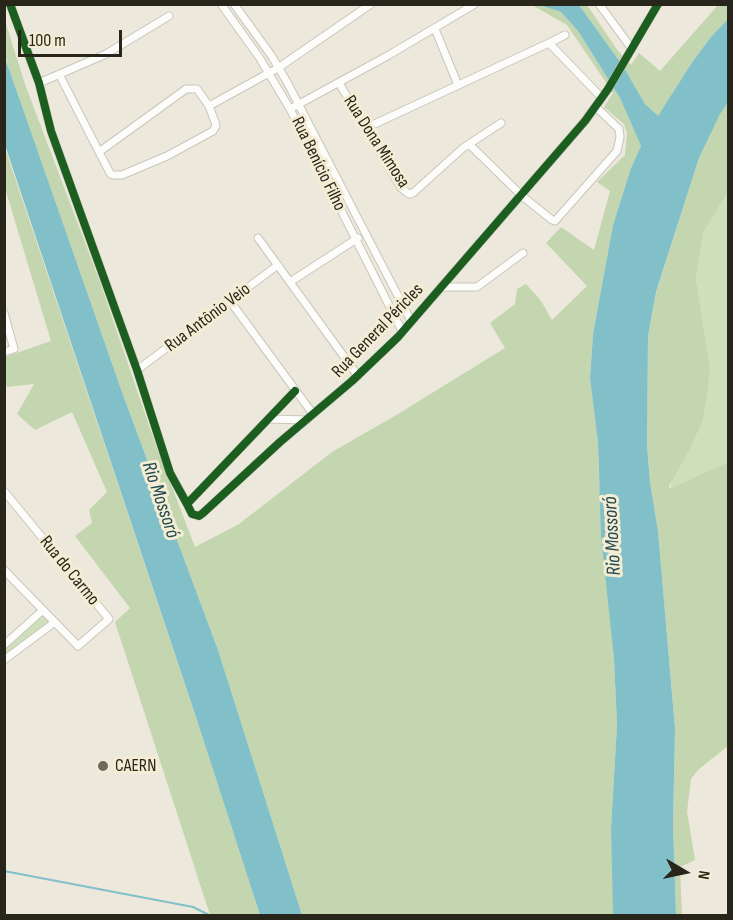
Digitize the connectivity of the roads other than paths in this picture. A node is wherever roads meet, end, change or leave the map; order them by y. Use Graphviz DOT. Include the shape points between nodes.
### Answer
graph roads {
  1 [pos="10,4"];
  2 [pos="221,4"];
  3 [pos="234,4"];
  4 [pos="371,4"];
  5 [pos="475,4"];
  6 [pos="599,4"];
  7 [pos="658,4"];
  8 [pos="169,16"];
  9 [pos="248,23"];
  10 [pos="240,29"];
  11 [pos="435,29"];
  12 [pos="565,35"];
  13 [pos="549,43"];
  14 [pos="631,52"];
  15 [pos="278,68"];
  16 [pos="269,73"];
  17 [pos="59,74"];
  18 [pos="39,83"];
  19 [pos="339,83"];
  20 [pos="458,85"];
  21 [pos="602,98"];
  22 [pos="299,104"];
  23 [pos="209,106"];
  24 [pos="596,107"];
  25 [pos="290,109"];
  26 [pos="501,123"];
  27 [pos="366,128"];
  28 [pos="469,144"];
  29 [pos="99,152"];
  30 [pos="521,195"];
  31 [pos="364,233"];
  32 [pos="258,238"];
  33 [pos="356,240"];
  34 [pos="523,253"];
  35 [pos="278,265"];
  36 [pos="290,282"];
  37 [pos="441,287"];
  38 [pos="231,301"];
  39 [pos="4,313"];
  40 [pos="411,321"];
  41 [pos="402,331"];
  42 [pos="4,352"];
  43 [pos="137,370"];
  44 [pos="358,376"];
  45 [pos="295,391"];
  46 [pos="310,417"];
  47 [pos="268,419"];
  48 [pos="5,492"];
  49 [pos="187,504"];
  50 [pos="4,570"];
  51 [pos="44,610"];
  52 [pos="55,622"];
  53 [pos="4,645"];
  54 [pos="4,660"];
  1 -- 18 [label="street"];
  2 -- 10 [label="street, Rua Benício Filho"];
  3 -- 9 [label="street, Rua Benício Filho"];
  4 -- 15 [label="street"];
  5 -- 11 [label="street"];
  6 -- 14 [label="street"];
  7 -- 14 [label="street, Rua General Péricles"];
  8 -- 17 [label="street" via="106,54"];
  9 -- 10 [label="street"];
  9 -- 15 [label="street, Rua Benício Filho"];
  10 -- 16 [label="street, Rua Benício Filho"];
  11 -- 19 [label="street"];
  11 -- 20 [label="street"];
  12 -- 13 [label="street"];
  13 -- 20 [label="street"];
  13 -- 21 [label="street"];
  14 -- 21 [label="street, Rua General Péricles"];
  15 -- 16 [label="street"];
  15 -- 22 [label="street, Rua Benício Filho"];
  16 -- 23 [label="street"];
  16 -- 25 [label="street, Rua Benício Filho"];
  17 -- 18 [label="street"];
  17 -- 29 [label="street"];
  18 -- 43 [label="street" via="51,131"];
  19 -- 22 [label="street"];
  19 -- 27 [label="street, Rua Dona Mimosa"];
  20 -- 27 [label="street"];
  21 -- 24 [label="street, Rua General Péricles"];
  22 -- 25 [label="street"];
  22 -- 31 [label="street, Rua Benício Filho"];
  23 -- 29 [label="street" via="197,89 190,88"];
  23 -- 29 [label="street" via="216,126 213,131 129,172 112,175"];
  24 -- 30 [label="street, Rua General Péricles"];
  24 -- 30 [label="street" via="619,129 617,151 555,221"];
  25 -- 33 [label="street, Rua Benício Filho"];
  26 -- 28 [label="street, Rua Dona Mimosa"];
  27 -- 28 [label="street, Rua Dona Mimosa" via="409,194"];
  28 -- 30 [label="street"];
  30 -- 37 [label="street, Rua General Péricles"];
  31 -- 33 [label="street"];
  31 -- 40 [label="street, Rua Benício Filho"];
  32 -- 35 [label="street"];
  33 -- 36 [label="street"];
  33 -- 41 [label="street, Rua Benício Filho"];
  34 -- 37 [label="street, Rua General Péricles" via="477,287"];
  35 -- 36 [label="street"];
  35 -- 38 [label="street, Rua Antônio Veio"];
  36 -- 44 [label="street"];
  37 -- 40 [label="street, Rua General Péricles"];
  38 -- 43 [label="street, Rua Antônio Veio"];
  38 -- 45 [label="street"];
  39 -- 42 [label="street" via="14,349"];
  40 -- 41 [label="street, Rua General Péricles"];
  41 -- 44 [label="street, Rua General Péricles"];
  43 -- 49 [label="street" via="170,472"];
  44 -- 46 [label="street, Rua General Péricles"];
  45 -- 46 [label="street"];
  45 -- 47 [label="street"];
  46 -- 47 [label="street"];
  46 -- 49 [label="street, Rua General Péricles" via="199,516 192,514"];
  47 -- 49 [label="street"];
  48 -- 52 [label="street, Rua do Carmo" via="109,620 78,646"];
  50 -- 51 [label="street, Rua do Carmo"];
  51 -- 52 [label="street, Rua do Carmo"];
  51 -- 53 [label="street"];
  52 -- 54 [label="street"];
}
